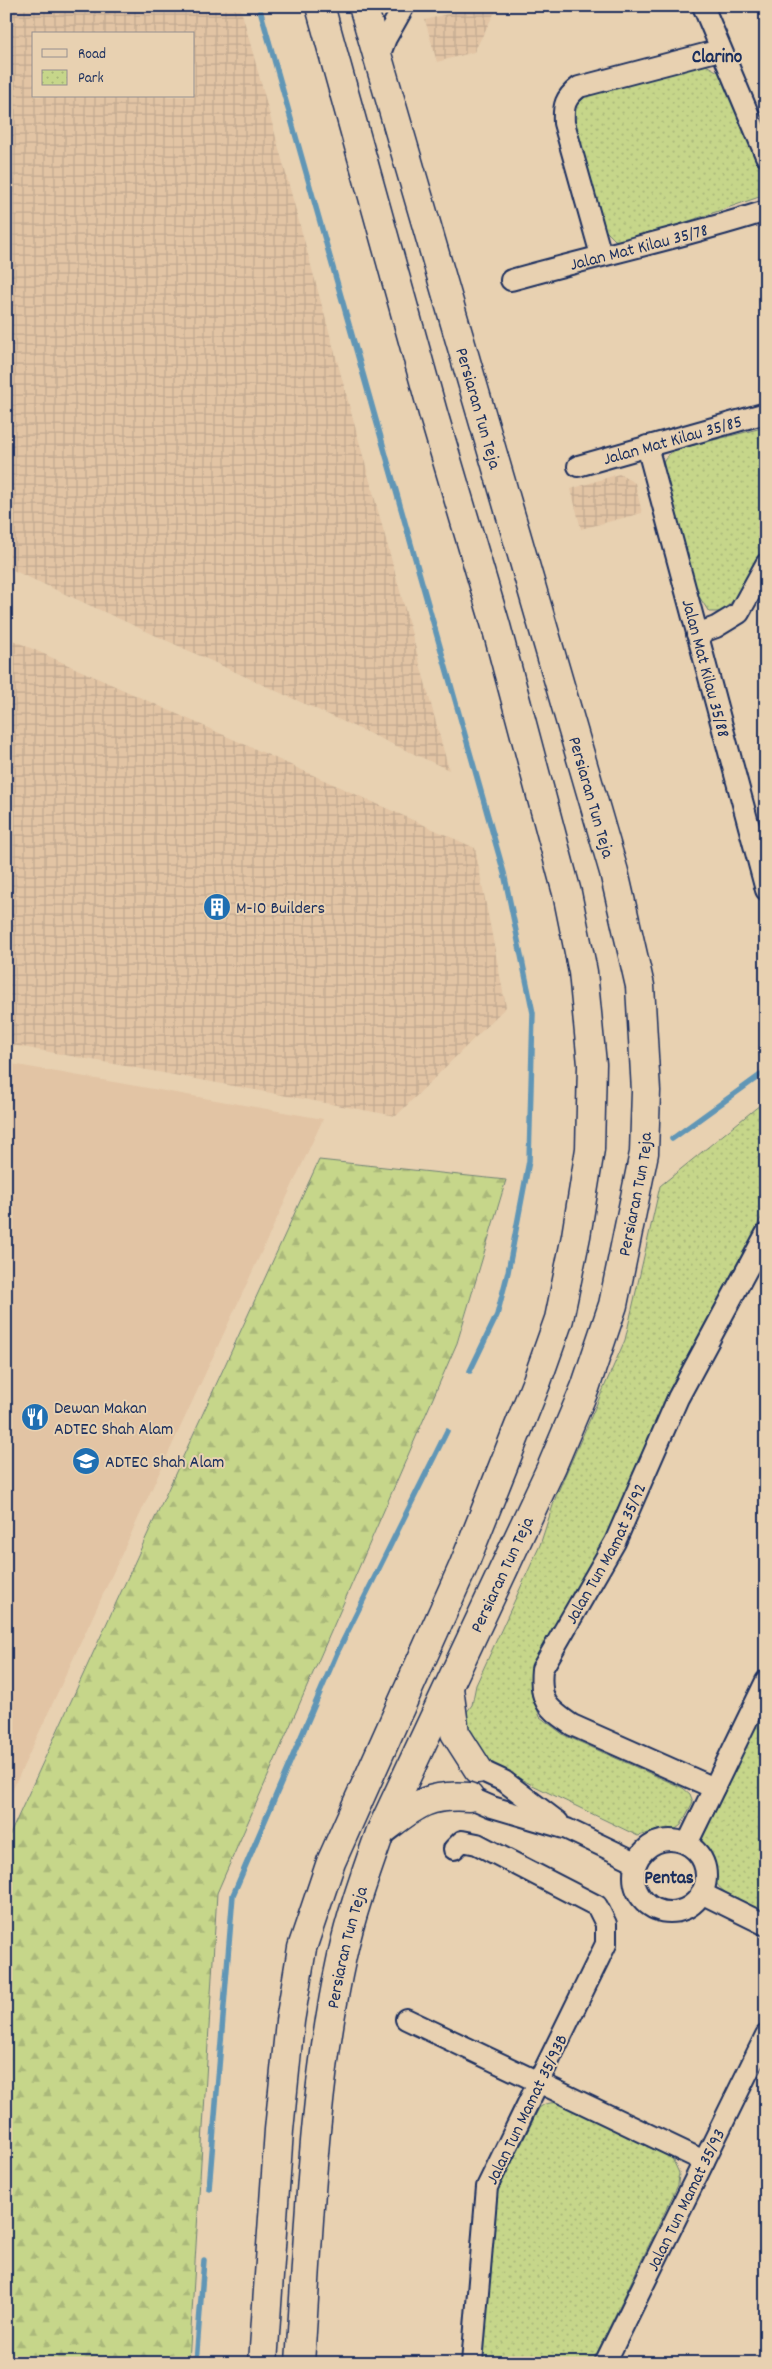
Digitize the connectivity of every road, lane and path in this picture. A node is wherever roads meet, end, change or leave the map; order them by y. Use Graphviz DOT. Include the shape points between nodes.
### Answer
graph roads {
  1 [pos="320,6"];
  2 [pos="363,6"];
  3 [pos="404,6"];
  4 [pos="703,6"];
  5 [pos="720,50"];
  6 [pos="378,60"];
  7 [pos="766,156"];
  8 [pos="766,211"];
  9 [pos="601,255"];
  10 [pos="511,280"];
  11 [pos="766,413"];
  12 [pos="646,446"];
  13 [pos="578,466"];
  14 [pos="766,564"];
  15 [pos="697,634"];
  16 [pos="766,890"];
  17 [pos="766,1234"];
  18 [pos="766,1682"];
  19 [pos="449,1686"];
  20 [pos="406,1752"];
  21 [pos="478,1769"];
  22 [pos="714,1788"];
  23 [pos="469,1797"];
  24 [pos="567,1829"];
  25 [pos="380,1833"];
  26 [pos="687,1844"];
  27 [pos="454,1849"];
  28 [pos="636,1862"];
  29 [pos="701,1892"];
  30 [pos="766,1926"];
  31 [pos="406,2019"];
  32 [pos="766,2036"];
  33 [pos="538,2082"];
  34 [pos="704,2161"];
  35 [pos="263,2363"];
  36 [pos="300,2363"];
  37 [pos="472,2363"];
  38 [pos="605,2363"];
  1 -- 20 [label="main road, Persiaran Tun Teja" via="496,626 567,893 583,972 592,1064 590,1149 559,1319 462,1567"];
  2 -- 6 [label="main road, Persiaran Tun Teja"];
  3 -- 6 [label="street"];
  4 -- 5 [label="street"];
  5 -- 7 [label="street"];
  5 -- 9 [label="street" via="580,86 568,96 563,107 564,123"];
  6 -- 19 [label="main road, Persiaran Tun Teja" via="614,872 640,986 646,1091 644,1153 613,1305 585,1388 552,1466"];
  8 -- 9 [label="street, Jalan Mat Kilau 35/78" via="700,232"];
  9 -- 10 [label="street, Jalan Mat Kilau 35/78"];
  11 -- 12 [label="street, Jalan Mat Kilau 35/85"];
  12 -- 13 [label="street, Jalan Mat Kilau 35/85"];
  12 -- 15 [label="street, Jalan Mat Kilau 35/88"];
  14 -- 15 [label="street" via="739,613"];
  15 -- 16 [label="street, Jalan Mat Kilau 35/88"];
  17 -- 22 [label="street, Jalan Tun Mamat 35/92" via="678,1398 615,1542 542,1669 540,1689 551,1712 572,1725"];
  18 -- 22 [label="street"];
  19 -- 20 [label="main road, Persiaran Tun Teja"];
  19 -- 21 [label="main road" via="455,1732"];
  20 -- 21 [label="main road"];
  20 -- 23 [label="main road"];
  20 -- 25 [label="main road, Persiaran Tun Teja"];
  20 -- 35 [label="main road, Persiaran Tun Teja" via="332,1862 302,1948 290,2020 279,2130"];
  21 -- 24 [label="street" via="504,1781"];
  22 -- 26 [label="street"];
  23 -- 24 [label="street"];
  23 -- 25 [label="main road" via="445,1796 424,1801"];
  24 -- 28 [label="street"];
  25 -- 36 [label="main road, Persiaran Tun Teja" via="342,1954 328,2033 311,2203"];
  26 -- 28 [label="street" via="667,1840 657,1842"];
  26 -- 29 [label="street" via="698,1854 705,1869"];
  27 -- 33 [label="street, Jalan Tun Mamat 35/93B" via="462,1841 477,1844 597,1906 606,1924 606,1944"];
  28 -- 29 [label="street" via="637,1892 642,1900 659,1910 679,1911 696,1901"];
  29 -- 30 [label="street"];
  31 -- 33 [label="street"];
  32 -- 34 [label="street, Jalan Tun Mamat 35/93"];
  33 -- 34 [label="street"];
  33 -- 37 [label="street, Jalan Tun Mamat 35/93B" via="487,2187"];
  34 -- 38 [label="street, Jalan Tun Mamat 35/93"];
}
